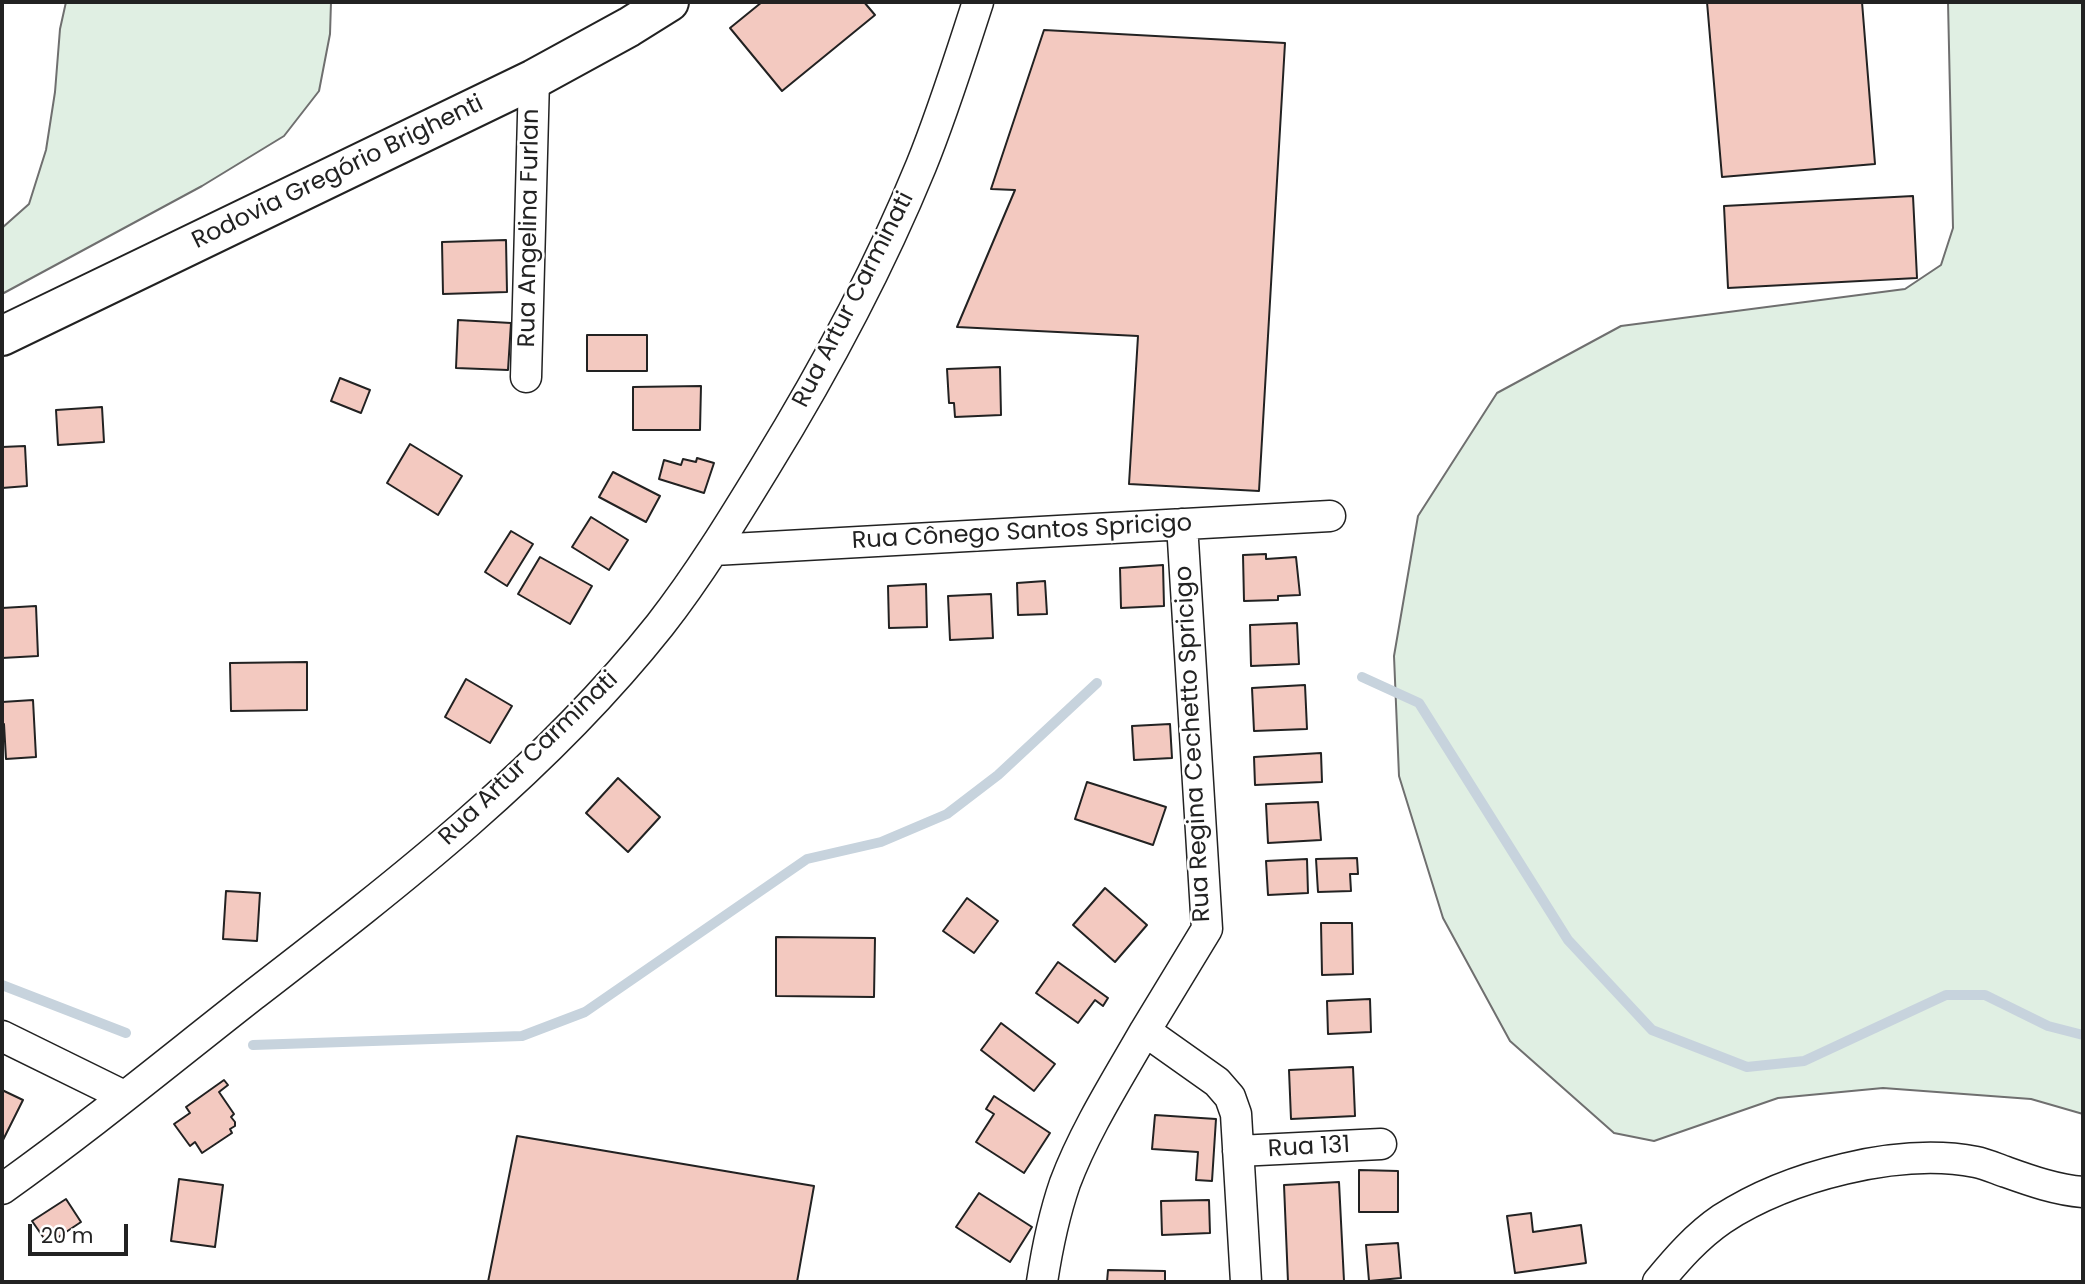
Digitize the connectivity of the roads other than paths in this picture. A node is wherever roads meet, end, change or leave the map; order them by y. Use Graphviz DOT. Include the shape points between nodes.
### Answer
graph roads {
  1 [pos="669,2"];
  2 [pos="978,2"];
  3 [pos="534,79"];
  4 [pos="2,336"];
  5 [pos="526,377"];
  6 [pos="1330,516"];
  7 [pos="1182,524"];
  8 [pos="714,550"];
  9 [pos="1145,1031"];
  10 [pos="2,1037"];
  11 [pos="124,1096"];
  12 [pos="1381,1144"];
  13 [pos="1238,1151"];
  14 [pos="2,1189"];
  15 [pos="2083,1192"];
  16 [pos="1042,1282"];
  17 [pos="1246,1282"];
  18 [pos="1658,1282"];
  1 -- 3 [label="main road, Rodovia Gregório Brighenti"];
  2 -- 8 [label="street, Rua Artur Carminati" via="922,165 883,251 792,423"];
  3 -- 4 [label="main road, Rodovia Gregório Brighenti"];
  3 -- 5 [label="street, Rua Angelina Furlan"];
  6 -- 7 [label="street, Rua Cônego Santos Spricigo"];
  7 -- 8 [label="street, Rua Cônego Santos Spricigo"];
  7 -- 9 [label="street, Rua Regina Cechetto Spricigo" via="1207,929"];
  8 -- 11 [label="street, Rua Artur Carminati" via="615,678 521,774 400,882"];
  9 -- 13 [label="street" via="1217,1082 1230,1097"];
  9 -- 16 [label="street, Rua Regina Cechetto Spricigo" via="1065,1183"];
  10 -- 11 [label="street"];
  11 -- 14 [label="street, Rua Artur Carminati"];
  12 -- 13 [label="street, Rua 131"];
  13 -- 17 [label="street"];
  15 -- 18 [label="street" via="2037,1183 1977,1162 1926,1158 1878,1162 1811,1178 1759,1198 1721,1220 1684,1251"];
}
